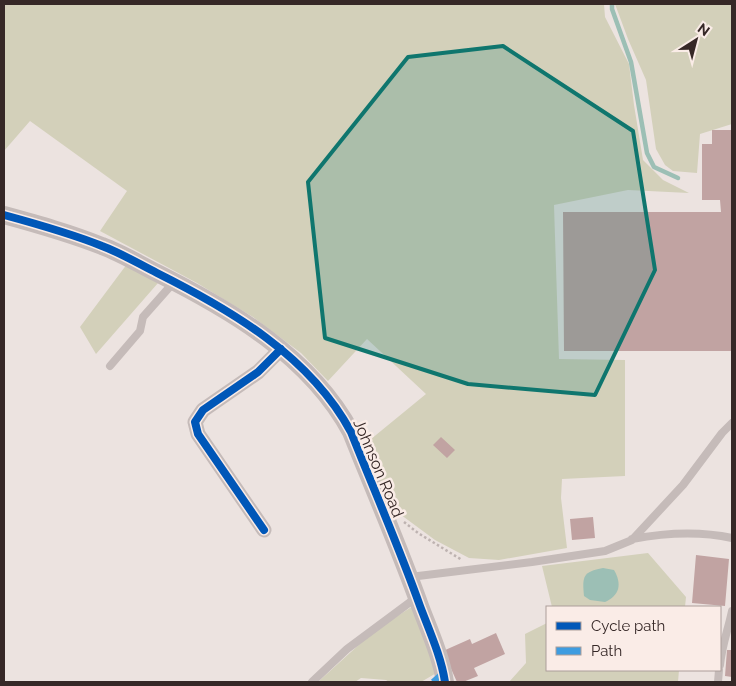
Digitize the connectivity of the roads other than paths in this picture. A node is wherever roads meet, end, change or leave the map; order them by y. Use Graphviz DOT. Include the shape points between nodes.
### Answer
graph roads {
  1 [pos="4,215"];
  2 [pos="174,282"];
  3 [pos="281,350"];
  4 [pos="110,366"];
  5 [pos="732,423"];
  6 [pos="264,530"];
  7 [pos="732,538"];
  8 [pos="632,539"];
  9 [pos="410,577"];
  10 [pos="417,597"];
  11 [pos="732,611"];
  12 [pos="721,655"];
  13 [pos="312,682"];
  14 [pos="445,682"];
  1 -- 2 [label="street, Johnson Road" via="103,246"];
  2 -- 3 [label="street, Johnson Road" via="220,307"];
  2 -- 4 [label="lane" via="143,317 140,331"];
  3 -- 6 [label="street" via="258,372 203,410 195,422 198,434"];
  3 -- 9 [label="street, Johnson Road" via="310,375 340,412"];
  5 -- 8 [label="lane" via="683,486"];
  7 -- 8 [label="lane" via="657,534"];
  8 -- 9 [label="lane" via="605,552"];
  9 -- 10 [label="street, Johnson Road"];
  10 -- 13 [label="lane" via="347,649"];
  10 -- 14 [label="street, Johnson Road"];
  11 -- 12 [label="lane"];
}
